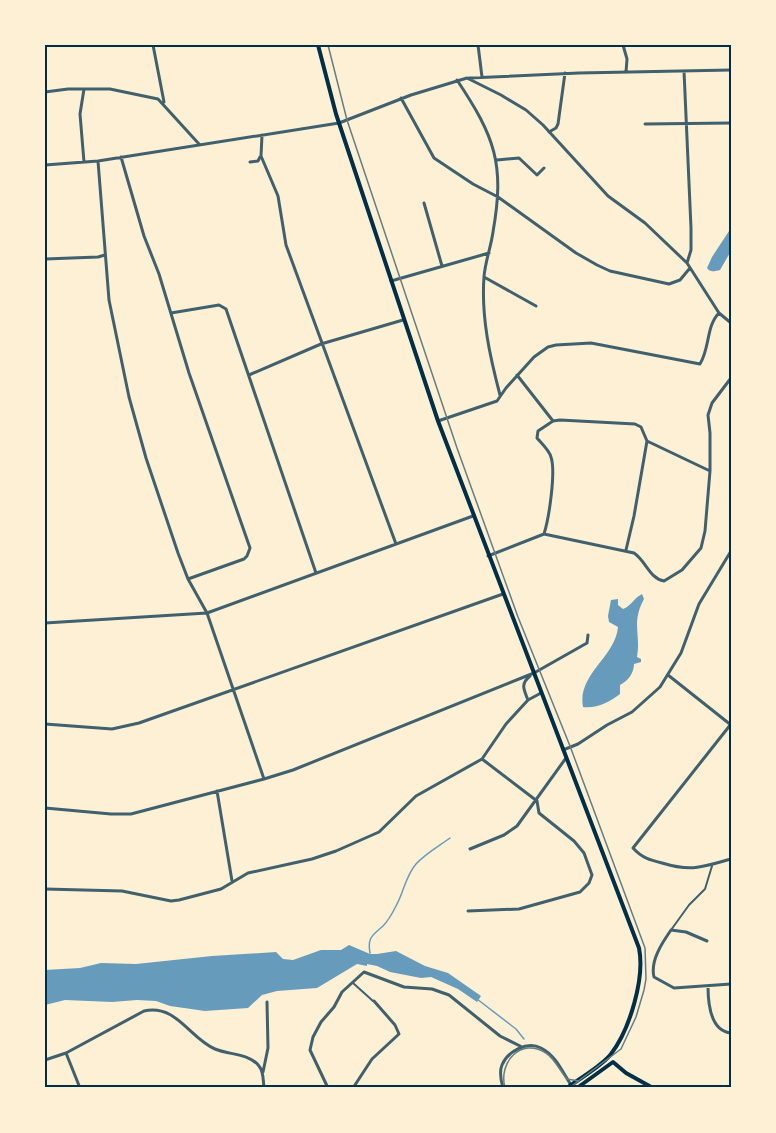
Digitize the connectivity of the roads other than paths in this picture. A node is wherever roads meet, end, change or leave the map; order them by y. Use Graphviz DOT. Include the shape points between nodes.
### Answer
graph roads {
  1 [pos="153,45"];
  2 [pos="318,45"];
  3 [pos="478,45"];
  4 [pos="623,45"];
  5 [pos="731,70"];
  6 [pos="684,71"];
  7 [pos="626,72"];
  8 [pos="565,73"];
  9 [pos="482,77"];
  10 [pos="467,78"];
  11 [pos="457,80"];
  12 [pos="84,89"];
  13 [pos="45,92"];
  14 [pos="401,98"];
  15 [pos="164,104"];
  16 [pos="339,123"];
  17 [pos="731,123"];
  18 [pos="645,124"];
  19 [pos="686,124"];
  20 [pos="549,132"];
  21 [pos="262,135"];
  22 [pos="200,144"];
  23 [pos="261,156"];
  24 [pos="121,157"];
  25 [pos="497,160"];
  26 [pos="98,161"];
  27 [pos="84,162"];
  28 [pos="250,162"];
  29 [pos="45,165"];
  30 [pos="544,168"];
  31 [pos="498,197"];
  32 [pos="424,203"];
  33 [pos="489,253"];
  34 [pos="105,255"];
  35 [pos="45,259"];
  36 [pos="687,263"];
  37 [pos="442,266"];
  38 [pos="690,268"];
  39 [pos="484,277"];
  40 [pos="391,281"];
  41 [pos="536,306"];
  42 [pos="171,313"];
  43 [pos="719,313"];
  44 [pos="404,320"];
  45 [pos="731,324"];
  46 [pos="321,344"];
  47 [pos="249,375"];
  48 [pos="517,375"];
  49 [pos="731,378"];
  50 [pos="500,395"];
  51 [pos="438,421"];
  52 [pos="553,421"];
  53 [pos="647,441"];
  54 [pos="710,471"];
  55 [pos="473,516"];
  56 [pos="544,534"];
  57 [pos="396,544"];
  58 [pos="625,550"];
  59 [pos="731,551"];
  60 [pos="489,556"];
  61 [pos="729,559"];
  62 [pos="316,573"];
  63 [pos="188,579"];
  64 [pos="503,594"];
  65 [pos="207,613"];
  66 [pos="45,623"];
  67 [pos="588,635"];
  68 [pos="534,673"];
  69 [pos="668,675"];
  70 [pos="234,690"];
  71 [pos="541,693"];
  72 [pos="528,700"];
  73 [pos="45,724"];
  74 [pos="731,725"];
  75 [pos="563,750"];
  76 [pos="566,758"];
  77 [pos="482,759"];
  78 [pos="264,779"];
  79 [pos="217,790"];
  80 [pos="537,801"];
  81 [pos="45,808"];
  82 [pos="470,849"];
  83 [pos="731,859"];
  84 [pos="712,864"];
  85 [pos="232,881"];
  86 [pos="45,889"];
  87 [pos="468,911"];
  88 [pos="670,930"];
  89 [pos="707,941"];
  90 [pos="353,982"];
  91 [pos="731,984"];
  92 [pos="708,986"];
  93 [pos="374,1001"];
  94 [pos="267,1002"];
  95 [pos="731,1033"];
  96 [pos="522,1047"];
  97 [pos="66,1053"];
  98 [pos="612,1053"];
  99 [pos="45,1060"];
  100 [pos="604,1060"];
  101 [pos="613,1062"];
  102 [pos="263,1072"];
  103 [pos="572,1087"];
  104 [pos="80,1088"];
  105 [pos="264,1088"];
  106 [pos="328,1088"];
  107 [pos="353,1088"];
  108 [pos="503,1088"];
  109 [pos="653,1088"];
  1 -- 15 [label="street"];
  2 -- 16 [label="main road"];
  3 -- 9 [label="street"];
  4 -- 7 [label="street"];
  5 -- 6 [label="street"];
  6 -- 7 [label="street"];
  6 -- 19 [label="street"];
  7 -- 8 [label="street"];
  8 -- 9 [label="street"];
  8 -- 20 [label="street" via="558,124"];
  9 -- 10 [label="street"];
  10 -- 11 [label="street"];
  10 -- 20 [label="street" via="526,111"];
  11 -- 14 [label="street"];
  11 -- 25 [label="street" via="480,117"];
  12 -- 13 [label="street"];
  12 -- 15 [label="street" via="125,91"];
  12 -- 27 [label="street" via="80,105"];
  14 -- 16 [label="street"];
  14 -- 31 [label="street" via="432,156"];
  15 -- 22 [label="street"];
  16 -- 21 [label="street"];
  16 -- 40 [label="main road"];
  17 -- 19 [label="street"];
  18 -- 19 [label="street"];
  19 -- 36 [label="street" via="692,228"];
  20 -- 36 [label="street" via="608,196 645,223"];
  21 -- 22 [label="street"];
  21 -- 23 [label="street"];
  22 -- 24 [label="street"];
  23 -- 28 [label="street"];
  23 -- 46 [label="street" via="276,186 286,245"];
  24 -- 26 [label="street"];
  24 -- 42 [label="street"];
  25 -- 30 [label="street" via="519,158 537,175"];
  25 -- 31 [label="street"];
  26 -- 27 [label="street"];
  26 -- 34 [label="street"];
  27 -- 29 [label="street"];
  31 -- 33 [label="street"];
  31 -- 38 [label="street" via="604,269 669,284 681,280"];
  32 -- 37 [label="street"];
  33 -- 37 [label="street"];
  33 -- 39 [label="street"];
  34 -- 35 [label="street"];
  34 -- 63 [label="street" via="111,311 129,397"];
  36 -- 38 [label="street"];
  37 -- 40 [label="street"];
  38 -- 43 [label="street"];
  39 -- 41 [label="street"];
  39 -- 50 [label="street" via="488,349"];
  40 -- 44 [label="main road"];
  42 -- 47 [label="street" via="223,306"];
  42 -- 63 [label="street" via="250,548 244,559"];
  43 -- 45 [label="street"];
  43 -- 48 [label="street" via="713,319 700,364 602,345 573,344 548,347"];
  44 -- 46 [label="street"];
  44 -- 51 [label="main road"];
  46 -- 47 [label="street"];
  46 -- 57 [label="street"];
  47 -- 62 [label="street"];
  48 -- 50 [label="street"];
  48 -- 52 [label="street"];
  49 -- 54 [label="street" via="712,403 708,416"];
  50 -- 51 [label="street" via="497,401"];
  51 -- 55 [label="main road"];
  52 -- 53 [label="street" via="638,424"];
  52 -- 56 [label="street" via="537,433 551,456 552,466"];
  53 -- 54 [label="street"];
  53 -- 58 [label="street"];
  54 -- 58 [label="street" via="704,541 698,554 681,570 666,580 658,579 639,556"];
  55 -- 57 [label="street"];
  55 -- 60 [label="main road"];
  56 -- 58 [label="street"];
  56 -- 60 [label="street"];
  57 -- 62 [label="street"];
  59 -- 61 [label="street"];
  60 -- 64 [label="main road"];
  61 -- 69 [label="street" via="699,604"];
  62 -- 65 [label="street"];
  63 -- 65 [label="street"];
  64 -- 68 [label="main road"];
  64 -- 70 [label="street"];
  65 -- 66 [label="street"];
  65 -- 70 [label="street"];
  67 -- 68 [label="street" via="586,643"];
  68 -- 71 [label="main road"];
  68 -- 72 [label="street" via="523,687"];
  68 -- 78 [label="street"];
  69 -- 74 [label="street"];
  69 -- 75 [label="street" via="632,711"];
  70 -- 73 [label="street" via="118,729"];
  70 -- 78 [label="street"];
  71 -- 72 [label="street"];
  71 -- 75 [label="main road"];
  72 -- 77 [label="street"];
  74 -- 84 [label="street" via="633,848 643,858 685,869"];
  75 -- 76 [label="main road"];
  76 -- 80 [label="street"];
  76 -- 98 [label="main road" via="642,961 638,991"];
  77 -- 80 [label="street"];
  77 -- 85 [label="street" via="416,796 392,822 369,837 312,859 255,871"];
  78 -- 79 [label="street"];
  79 -- 81 [label="street" via="131,814"];
  79 -- 85 [label="street"];
  80 -- 82 [label="street" via="512,830"];
  80 -- 87 [label="street" via="539,813 584,853 590,884 580,892 519,909"];
  83 -- 84 [label="street"];
  84 -- 88 [label="street" via="705,889"];
  85 -- 86 [label="street" via="220,889 171,901 122,891"];
  88 -- 89 [label="street"];
  88 -- 92 [label="street" via="655,960 654,977 674,988"];
  90 -- 93 [label="street"];
  90 -- 96 [label="street" via="364,972 404,987 440,990 500,1036"];
  90 -- 106 [label="street" via="321,1022 310,1046"];
  91 -- 92 [label="street"];
  92 -- 95 [label="street" via="715,1024"];
  93 -- 107 [label="street" via="399,1034 372,1059"];
  94 -- 102 [label="street" via="268,1048"];
  96 -- 103 [label="street" via="531,1044 547,1052"];
  96 -- 108 [label="street" via="502,1065"];
  97 -- 99 [label="street"];
  97 -- 102 [label="street" via="141,1013 157,1010 170,1013 214,1049 249,1059"];
  97 -- 104 [label="street"];
  98 -- 100 [label="main road"];
  98 -- 101 [label="main road"];
  100 -- 101 [label="main road"];
  100 -- 103 [label="main road"];
  101 -- 103 [label="main road"];
  101 -- 109 [label="main road"];
  102 -- 105 [label="street"];
}
